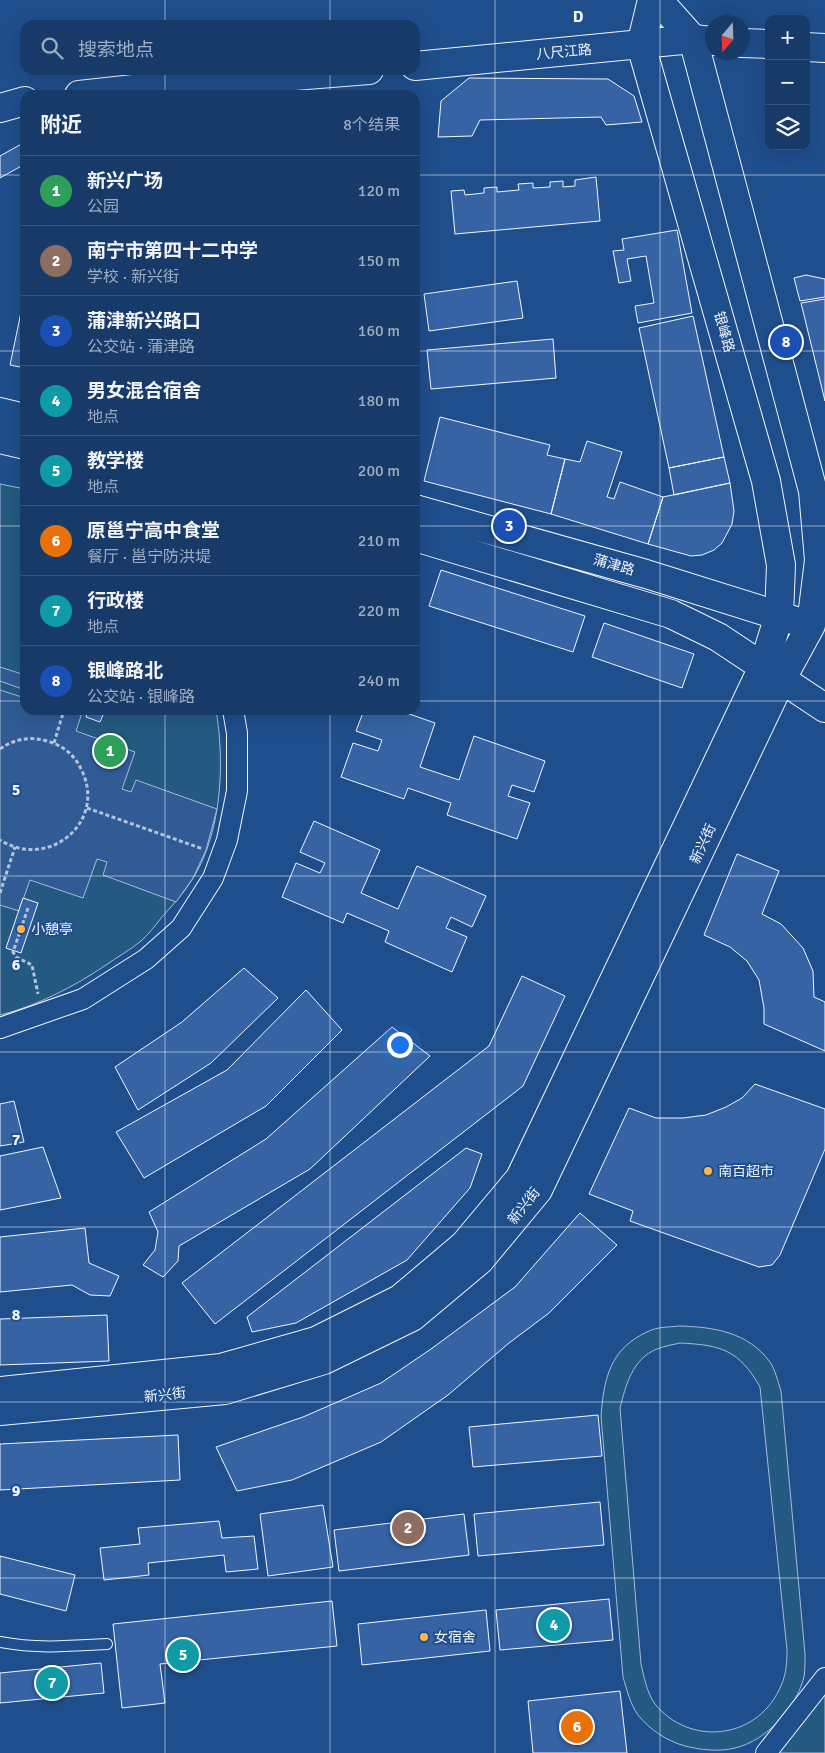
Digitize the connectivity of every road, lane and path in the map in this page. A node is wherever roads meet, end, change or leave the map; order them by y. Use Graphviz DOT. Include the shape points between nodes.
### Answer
graph roads {
  1 [pos="652,0"];
  2 [pos="658,0"];
  3 [pos="703,40"];
  4 [pos="750,43"];
  5 [pos="765,44"];
  6 [pos="641,45"];
  7 [pos="810,47"];
  8 [pos="825,48"];
  9 [pos="420,66"];
  10 [pos="307,75"];
  11 [pos="125,90"];
  12 [pos="20,102"];
  13 [pos="0,108"];
  14 [pos="0,412"];
  15 [pos="20,417"];
  16 [pos="0,439"];
  17 [pos="20,444"];
  18 [pos="420,510"];
  19 [pos="420,539"];
  20 [pos="779,616"];
  21 [pos="818,629"];
  22 [pos="772,673"];
  23 [pos="825,708"];
  24 [pos="62,715"];
  25 [pos="234,715"];
  26 [pos="54,743"];
  27 [pos="0,749"];
  28 [pos="86,808"];
  29 [pos="0,840"];
  30 [pos="15,847"];
  31 [pos="206,850"];
  32 [pos="0,893"];
  33 [pos="28,908"];
  34 [pos="42,1014"];
  35 [pos="0,1028"];
  36 [pos="0,1391"];
  37 [pos="0,1412"];
  38 [pos="0,1642"];
  39 [pos="107,1644"];
  40 [pos="825,1678"];
  41 [pos="766,1753"];
  1 -- 6 [label="main road, 银峰路"];
  2 -- 3 [label="main road"];
  3 -- 6 [label="main road, 八尺江路"];
  3 -- 21 [label="main road" via="813,491 819,560"];
  4 -- 5 [label="main road"];
  6 -- 9 [label="main road, 八尺江路"];
  6 -- 20 [label="main road, 银峰路" via="766,481 781,565"];
  7 -- 8 [label="main road"];
  10 -- 11 [label="main road"];
  12 -- 13 [label="main road"];
  14 -- 15 [label="main road"];
  16 -- 17 [label="main road"];
  18 -- 20 [label="main road, 蒲津路" via="728,598"];
  19 -- 22 [label="main road" via="671,614 718,637"];
  20 -- 21 [label="main road, 蒲津路"];
  20 -- 22 [label="main road, 银峰路"];
  21 -- 22 [label="main road"];
  22 -- 23 [label="main road"];
  22 -- 36 [label="main road, 新兴街" via="520,1178 464,1245 400,1298 316,1341 221,1368"];
  22 -- 37 [label="main road, 新兴街" via="538,1190 480,1260 412,1317 324,1360 226,1390"];
  24 -- 26 [label="path"];
  25 -- 34 [label="street" via="237,792 227,840 213,878 181,928 146,959 83,999"];
  26 -- 27 [label="path" via="22,739"];
  26 -- 28 [label="path" via="68,751 86,777"];
  28 -- 30 [label="path" via="76,829 57,844 44,849"];
  28 -- 31 [label="path"];
  29 -- 30 [label="path"];
  30 -- 32 [label="path"];
  33 -- 34 [label="path" via="13,952 32,965"];
  34 -- 35 [label="street"];
  38 -- 39 [label="lane" via="51,1647"];
  40 -- 41 [label="street"];
}
